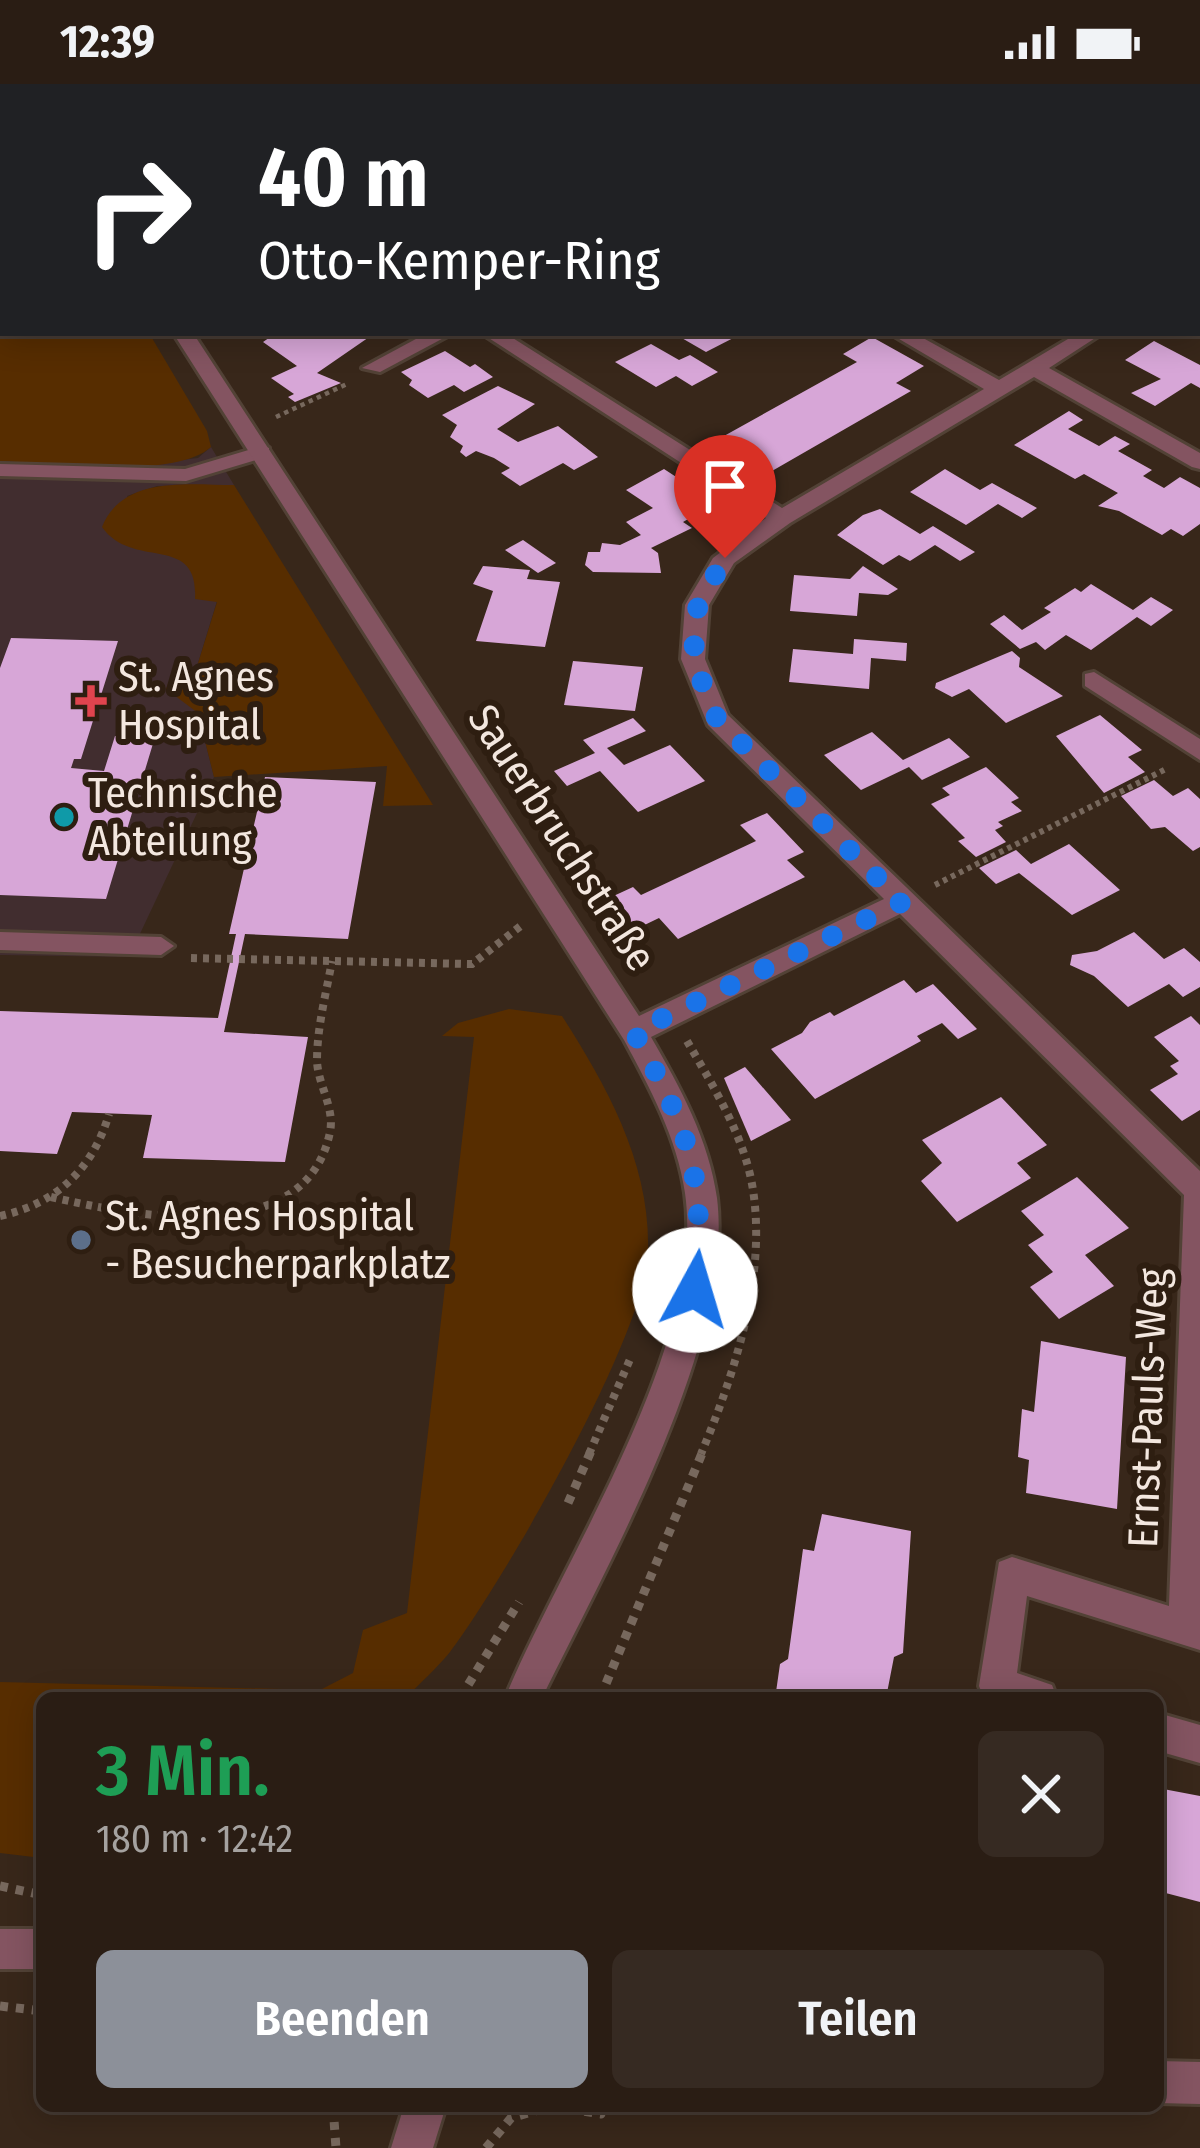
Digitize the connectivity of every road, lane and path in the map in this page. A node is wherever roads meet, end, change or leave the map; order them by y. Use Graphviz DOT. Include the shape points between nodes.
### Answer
graph roads {
  1 [pos="185,336"];
  2 [pos="437,336"];
  3 [pos="496,336"];
  4 [pos="904,336"];
  5 [pos="1088,336"];
  6 [pos="374,368"];
  7 [pos="1033,368"];
  8 [pos="998,388"];
  9 [pos="254,440"];
  10 [pos="1200,462"];
  11 [pos="0,470"];
  12 [pos="782,518"];
  13 [pos="1094,680"];
  14 [pos="1191,756"];
  15 [pos="902,902"];
  16 [pos="514,909"];
  17 [pos="523,924"];
  18 [pos="0,941"];
  19 [pos="534,943"];
  20 [pos="171,952"];
  21 [pos="332,961"];
  22 [pos="634,1032"];
  23 [pos="109,1114"];
  24 [pos="1200,1191"];
  25 [pos="50,1197"];
  26 [pos="0,1216"];
  27 [pos="634,1350"];
  28 [pos="563,1514"];
  29 [pos="524,1594"];
  30 [pos="1193,1630"];
  31 [pos="464,1692"];
  32 [pos="526,1692"];
  33 [pos="1018,1692"];
  34 [pos="1164,1734"];
  35 [pos="1200,1744"];
  36 [pos="0,1886"];
  37 [pos="36,1893"];
  38 [pos="0,1949"];
  39 [pos="36,1949"];
  40 [pos="0,2006"];
  41 [pos="36,2010"];
  42 [pos="1164,2082"];
  43 [pos="1200,2083"];
  44 [pos="333,2112"];
  45 [pos="423,2112"];
  46 [pos="532,2112"];
  47 [pos="336,2148"];
  48 [pos="412,2148"];
  49 [pos="486,2148"];
  1 -- 9 [label="street, Sauerbruchstraße"];
  2 -- 6 [label="street"];
  3 -- 12 [label="street"];
  4 -- 8 [label="street"];
  5 -- 7 [label="street"];
  6 -- 9 [label="path"];
  7 -- 8 [label="street"];
  7 -- 10 [label="street"];
  8 -- 12 [label="street"];
  9 -- 11 [label="lane" via="186,475"];
  9 -- 22 [label="street, Sauerbruchstraße"];
  12 -- 15 [label="street" via="725,558 698,605 693,659 717,719"];
  13 -- 14 [label="street"];
  14 -- 15 [label="path"];
  15 -- 22 [label="street"];
  15 -- 24 [label="street"];
  16 -- 17 [label="path"];
  17 -- 19 [label="path"];
  17 -- 21 [label="path" via="472,964"];
  18 -- 20 [label="lane"];
  20 -- 21 [label="path"];
  21 -- 25 [label="path" via="318,1070 331,1132 307,1183 261,1210 221,1217 99,1209"];
  22 -- 32 [label="street, Sauerbruchstraße" via="693,1153 703,1220 695,1290 666,1384"];
  23 -- 25 [label="path" via="92,1160"];
  24 -- 30 [label="street, Ernst-Pauls-Weg"];
  25 -- 26 [label="path"];
  27 -- 28 [label="path"];
  29 -- 31 [label="path"];
  30 -- 33 [label="street, Ernst-Pauls-Weg" via="1012,1574 997,1686"];
  34 -- 35 [label="street"];
  36 -- 37 [label="path"];
  38 -- 39 [label="street"];
  40 -- 41 [label="path"];
  42 -- 43 [label="street"];
  44 -- 47 [label="path"];
  45 -- 48 [label="street"];
  46 -- 49 [label="path" via="512,2118"];
}
